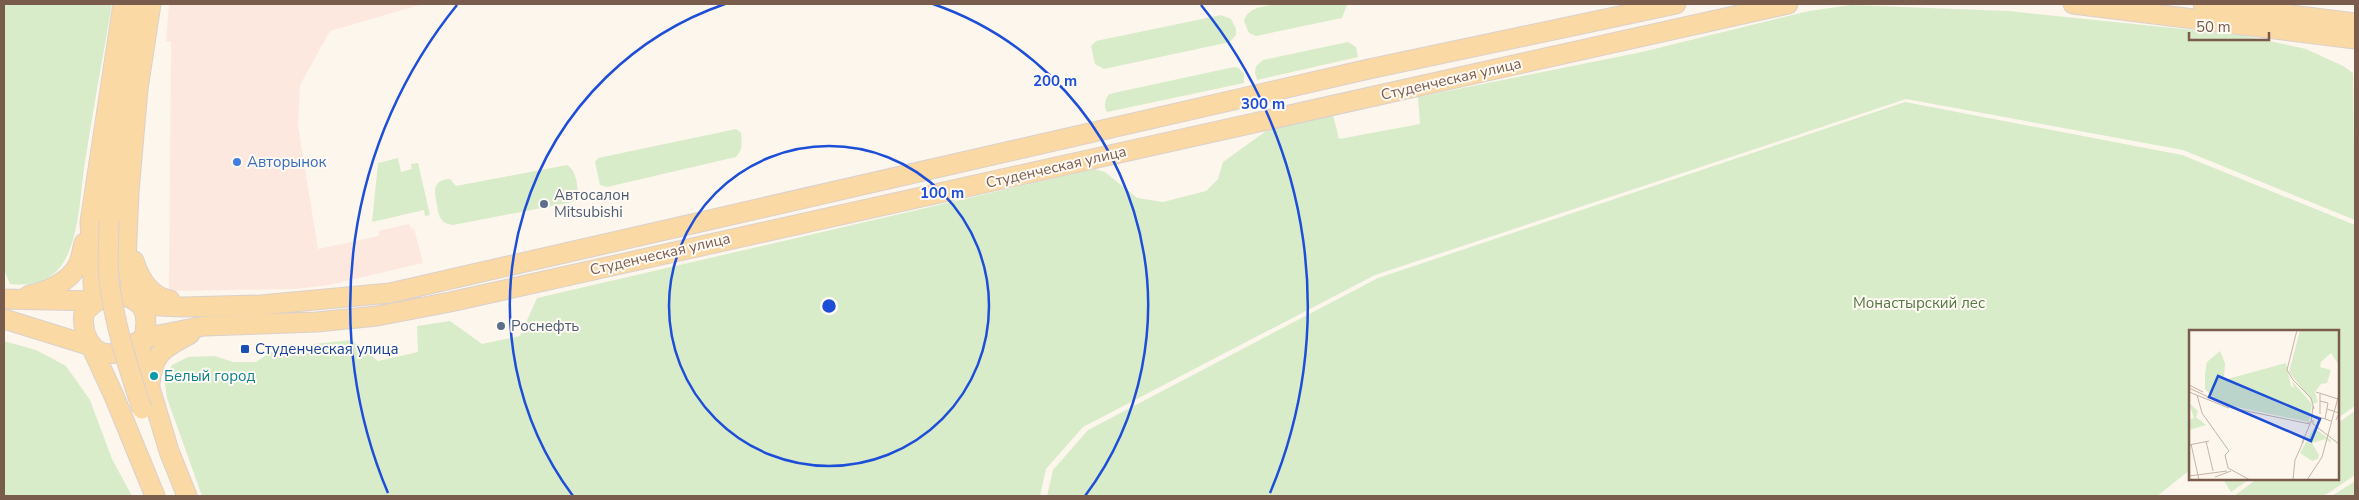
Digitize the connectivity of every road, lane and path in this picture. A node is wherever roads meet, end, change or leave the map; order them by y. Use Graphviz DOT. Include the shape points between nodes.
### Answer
graph roads {
  1 [pos="123,4"];
  2 [pos="136,4"];
  3 [pos="151,4"];
  4 [pos="1676,4"];
  5 [pos="1788,4"];
  6 [pos="2074,4"];
  7 [pos="2203,4"];
  8 [pos="2355,23"];
  9 [pos="2355,38"];
  10 [pos="129,192"];
  11 [pos="90,222"];
  12 [pos="135,298"];
  13 [pos="6,299"];
  14 [pos="94,301"];
  15 [pos="316,301"];
  16 [pos="204,305"];
  17 [pos="4,319"];
  18 [pos="317,322"];
  19 [pos="204,326"];
  20 [pos="144,338"];
  21 [pos="91,346"];
  22 [pos="149,388"];
  23 [pos="156,496"];
  24 [pos="174,496"];
  25 [pos="187,496"];
  1 -- 11 [label="main road"];
  2 -- 24 [label="main road, bridge" via="115,156 109,221 109,277 130,373"];
  3 -- 10 [label="main road" via="138,89"];
  4 -- 15 [label="main road, Студенческая улица" via="1369,69 390,292"];
  5 -- 18 [label="main road, Студенческая улица" via="450,302 377,316"];
  6 -- 9 [label="main road"];
  7 -- 8 [label="main road"];
  10 -- 12 [label="main road" via="126,263"];
  10 -- 16 [label="main road" via="133,256 139,275 150,291 161,299"];
  11 -- 13 [label="main road" via="78,266 68,276 56,287"];
  11 -- 14 [label="main road"];
  12 -- 14 [label="main road" via="121,295"];
  12 -- 16 [label="main road, Студенческая улица" via="159,306"];
  12 -- 20 [label="main road" via="145,313"];
  13 -- 14 [label="main road"];
  14 -- 21 [label="main road" via="84,313 83,321"];
  15 -- 16 [label="main road, Студенческая улица"];
  15 -- 18 [label="main road"];
  17 -- 21 [label="main road"];
  18 -- 19 [label="main road, Студенческая улица"];
  19 -- 20 [label="main road, Студенческая улица"];
  19 -- 22 [label="main road" via="160,351 152,366"];
  20 -- 21 [label="main road" via="117,353 100,352"];
  20 -- 22 [label="main road" via="140,355"];
  21 -- 23 [label="main road"];
  22 -- 25 [label="main road"];
}
